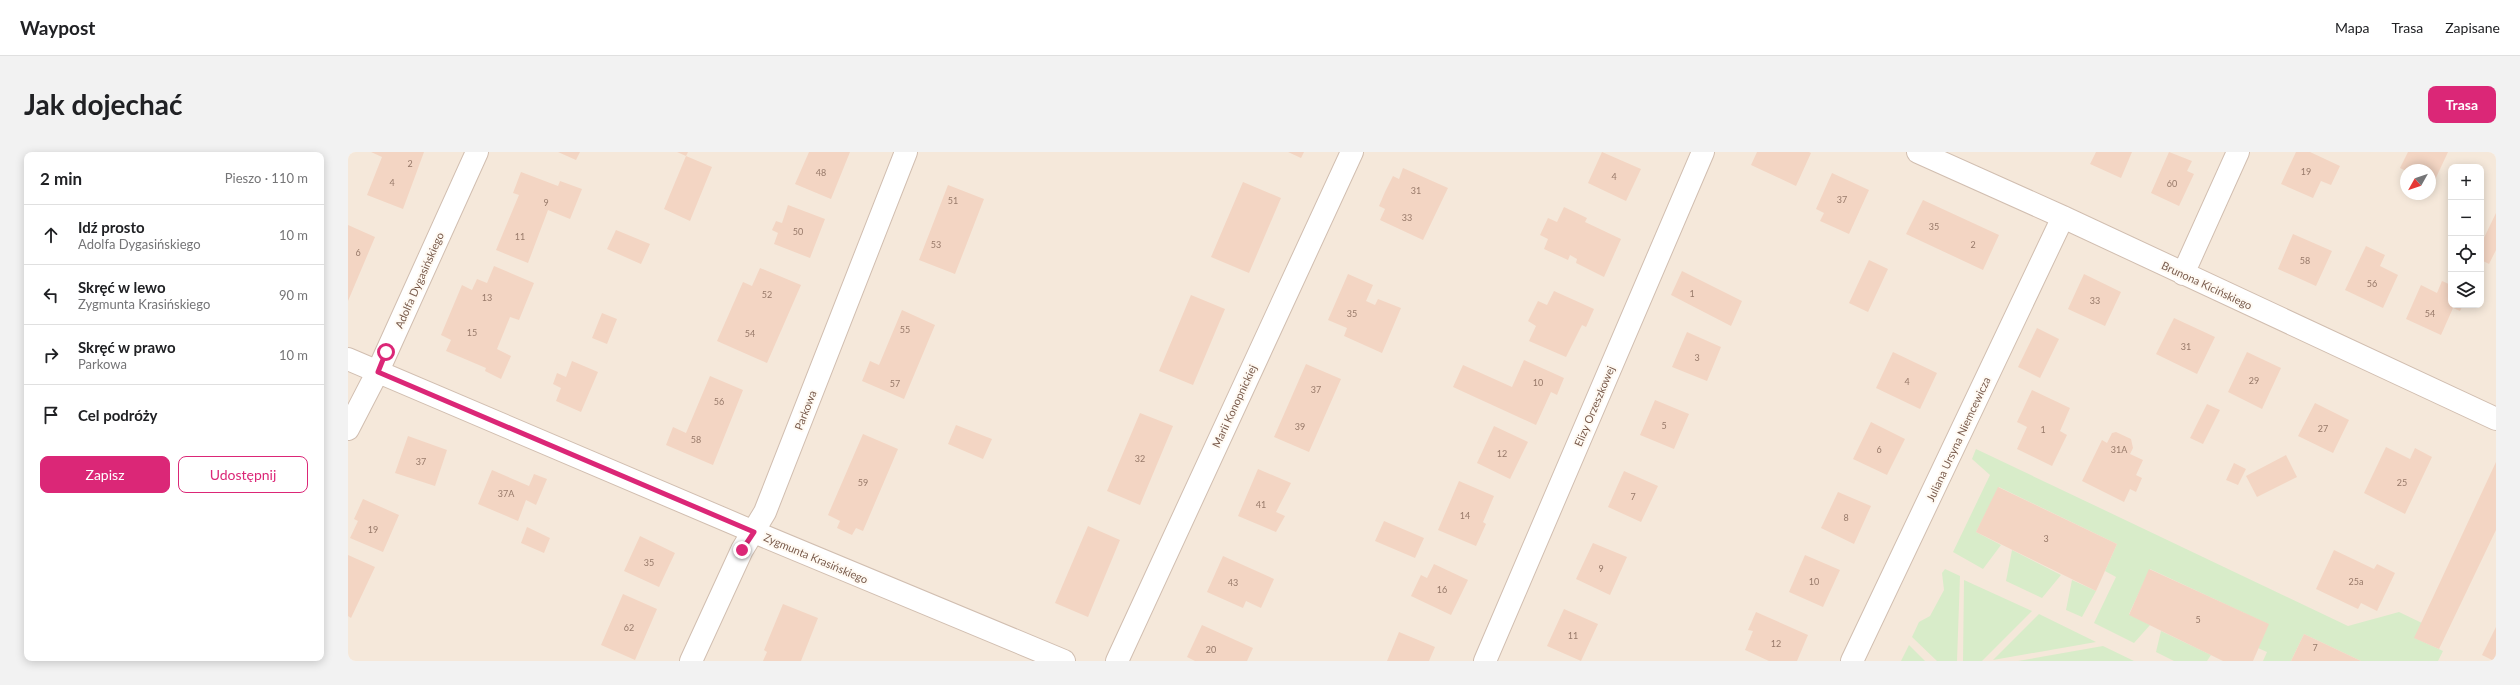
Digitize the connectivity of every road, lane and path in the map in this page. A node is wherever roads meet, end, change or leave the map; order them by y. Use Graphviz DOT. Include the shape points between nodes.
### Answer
graph roads {
  1 [pos="477,152"];
  2 [pos="906,152"];
  3 [pos="1352,152"];
  4 [pos="1703,152"];
  5 [pos="1918,152"];
  6 [pos="2238,152"];
  7 [pos="2063,217"];
  8 [pos="2183,274"];
  9 [pos="348,359"];
  10 [pos="378,372"];
  11 [pos="2496,419"];
  12 [pos="348,429"];
  13 [pos="754,532"];
  14 [pos="691,661"];
  15 [pos="1064,661"];
  16 [pos="1117,661"];
  17 [pos="1485,661"];
  18 [pos="1852,661"];
  1 -- 10 [label="street, Adolfa Dygasińskiego"];
  2 -- 13 [label="street, Parkowa" via="765,512"];
  3 -- 16 [label="street, Marii Konopnickiej"];
  4 -- 17 [label="street, Elizy Orzeszkowej"];
  5 -- 7 [label="street, Brunona Kicińskiego"];
  6 -- 8 [label="street"];
  7 -- 8 [label="street, Brunona Kicińskiego"];
  7 -- 18 [label="street, Juliana Ursyna Niemcewicza"];
  8 -- 11 [label="street, Brunona Kicińskiego"];
  9 -- 10 [label="street, Zygmunta Krasińskiego"];
  10 -- 12 [label="street, Adolfa Dygasińskiego"];
  10 -- 13 [label="street, Zygmunta Krasińskiego"];
  13 -- 14 [label="street, Parkowa" via="742,550"];
  13 -- 15 [label="street, Zygmunta Krasińskiego"];
}
